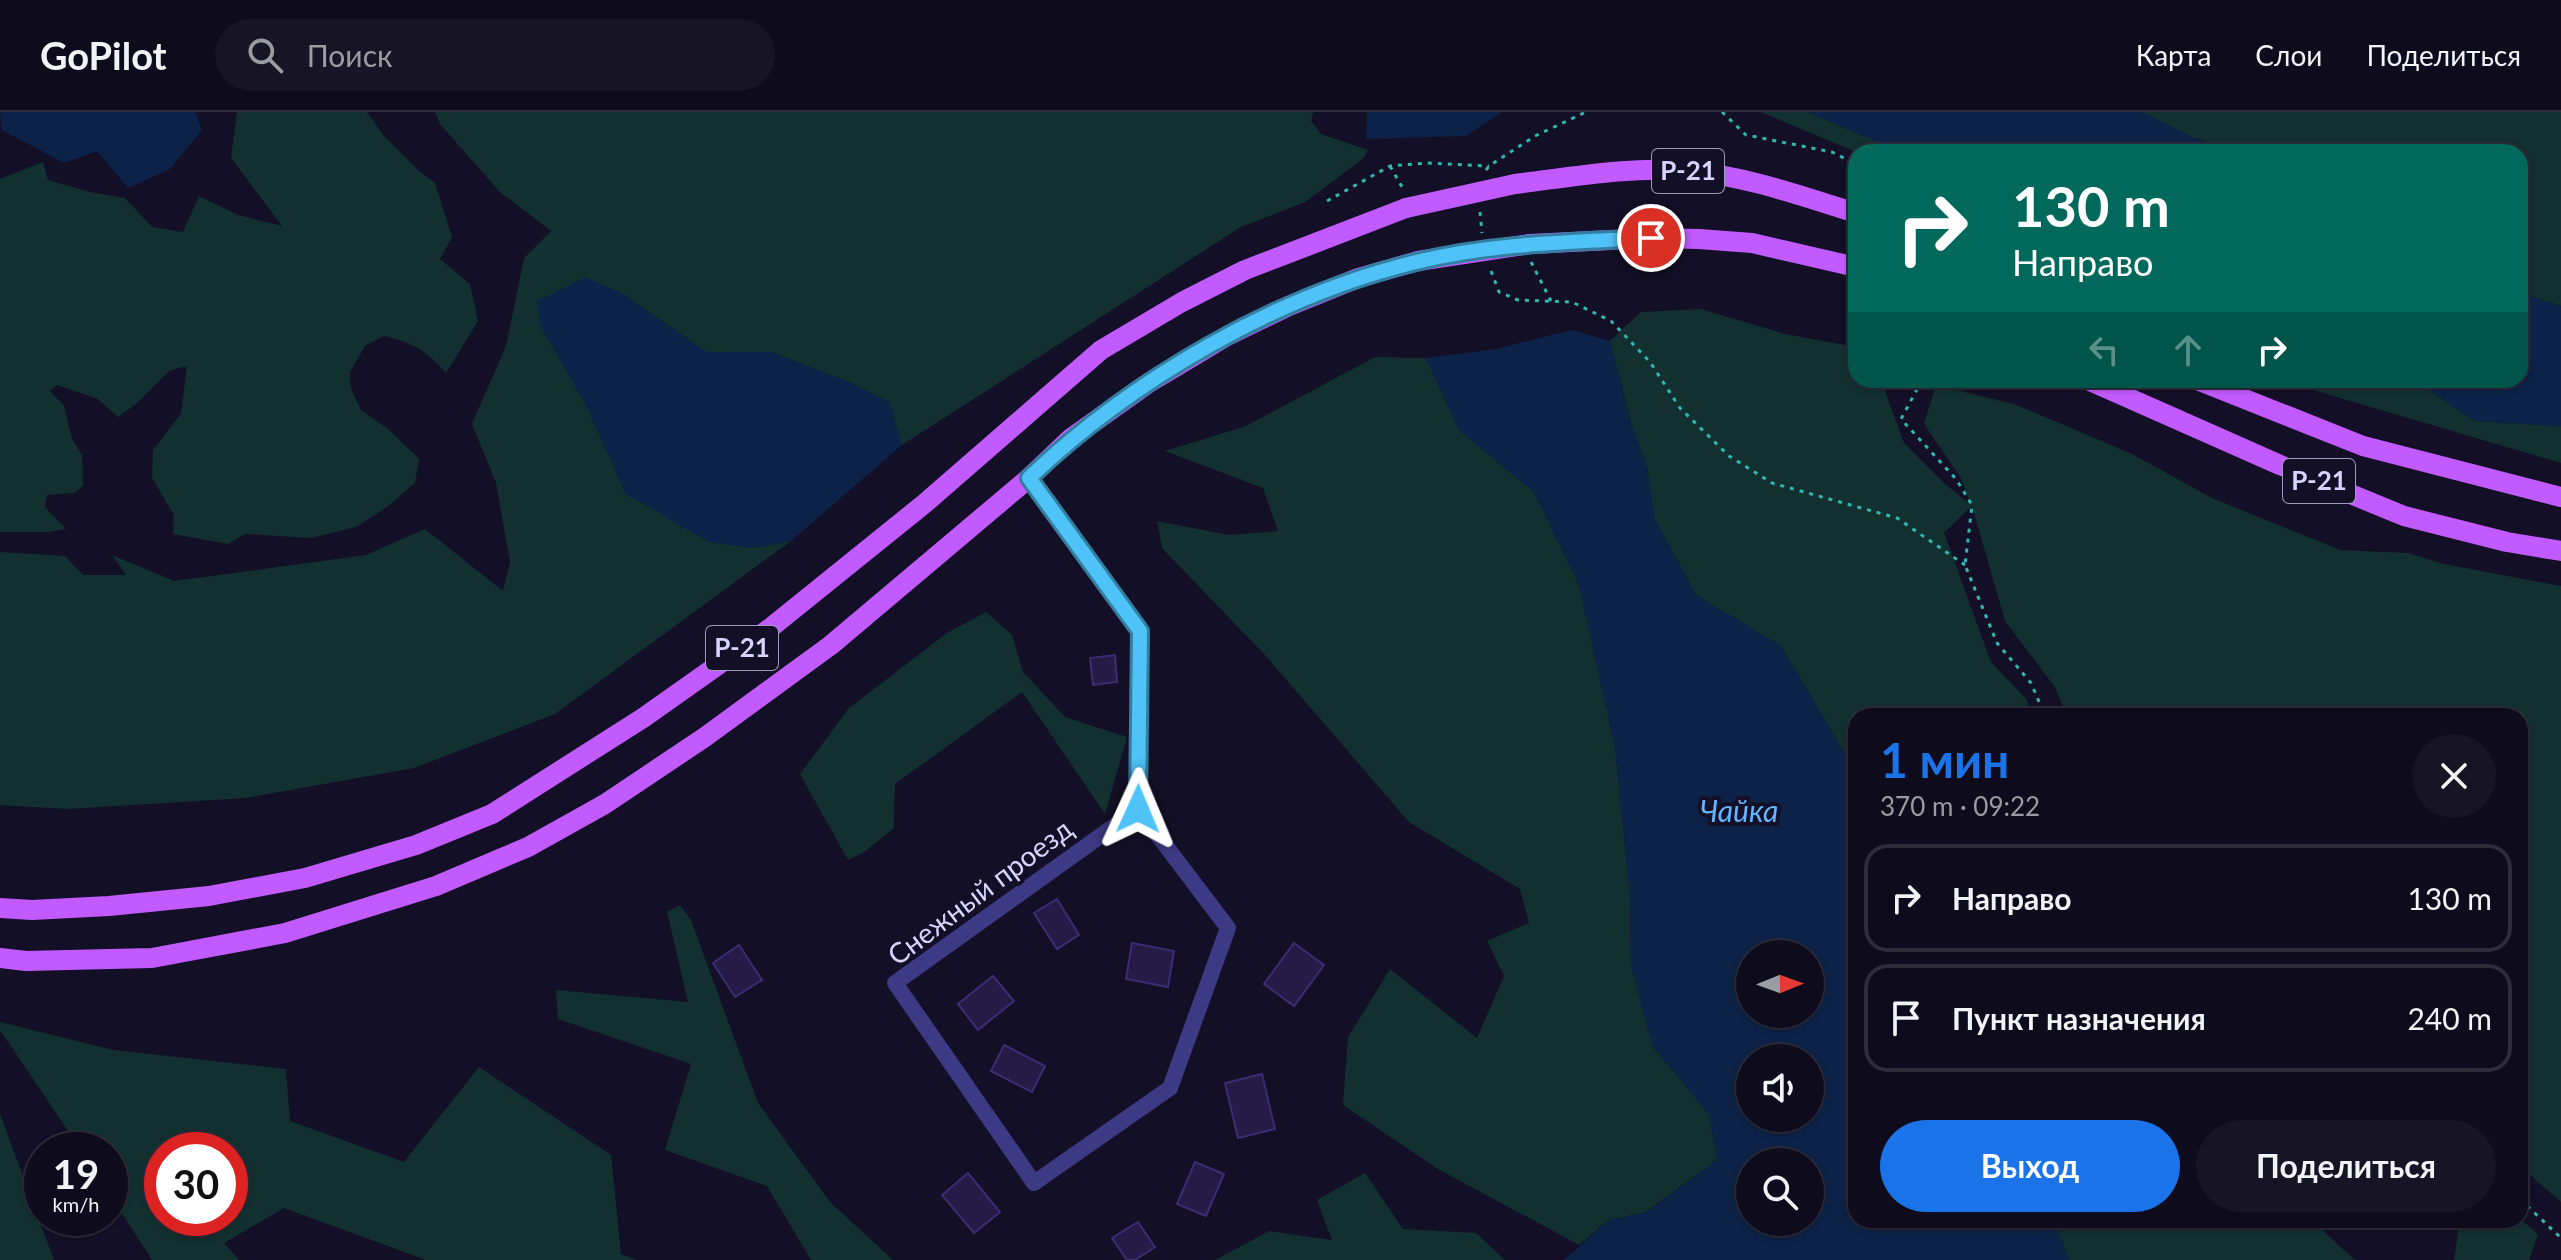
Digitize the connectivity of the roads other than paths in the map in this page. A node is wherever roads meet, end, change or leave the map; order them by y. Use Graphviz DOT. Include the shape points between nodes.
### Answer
graph roads {
  1 [pos="1848,211"];
  2 [pos="1848,265"];
  3 [pos="2106,388"];
  4 [pos="2217,388"];
  5 [pos="1029,478"];
  6 [pos="2561,497"];
  7 [pos="2561,551"];
  8 [pos="1138,809"];
  9 [pos="0,908"];
  10 [pos="0,958"];
  1 -- 9 [label="main road, Р-21, bridge" via="1752,181 1686,171 1617,171 1515,184 1410,208 1245,270 1101,350 924,504 769,629 643,718 492,814 416,845 305,878 209,896 109,906"];
  2 -- 5 [label="main road, Р-21, bridge" via="1752,243 1651,238 1526,244 1418,261 1358,278 1227,336 1134,393 1070,439"];
  3 -- 7 [label="main road, Р-21" via="2404,516"];
  4 -- 6 [label="main road, Р-21" via="2363,446"];
  5 -- 8 [label="street" via="1140,631"];
  5 -- 10 [label="main road, Р-21" via="831,645 605,804 528,847 436,886 285,933 152,958"];
  8 -- 8 [label="street, Снежный проезд" via="895,983 1034,1183 1170,1088 1228,928"];
}
